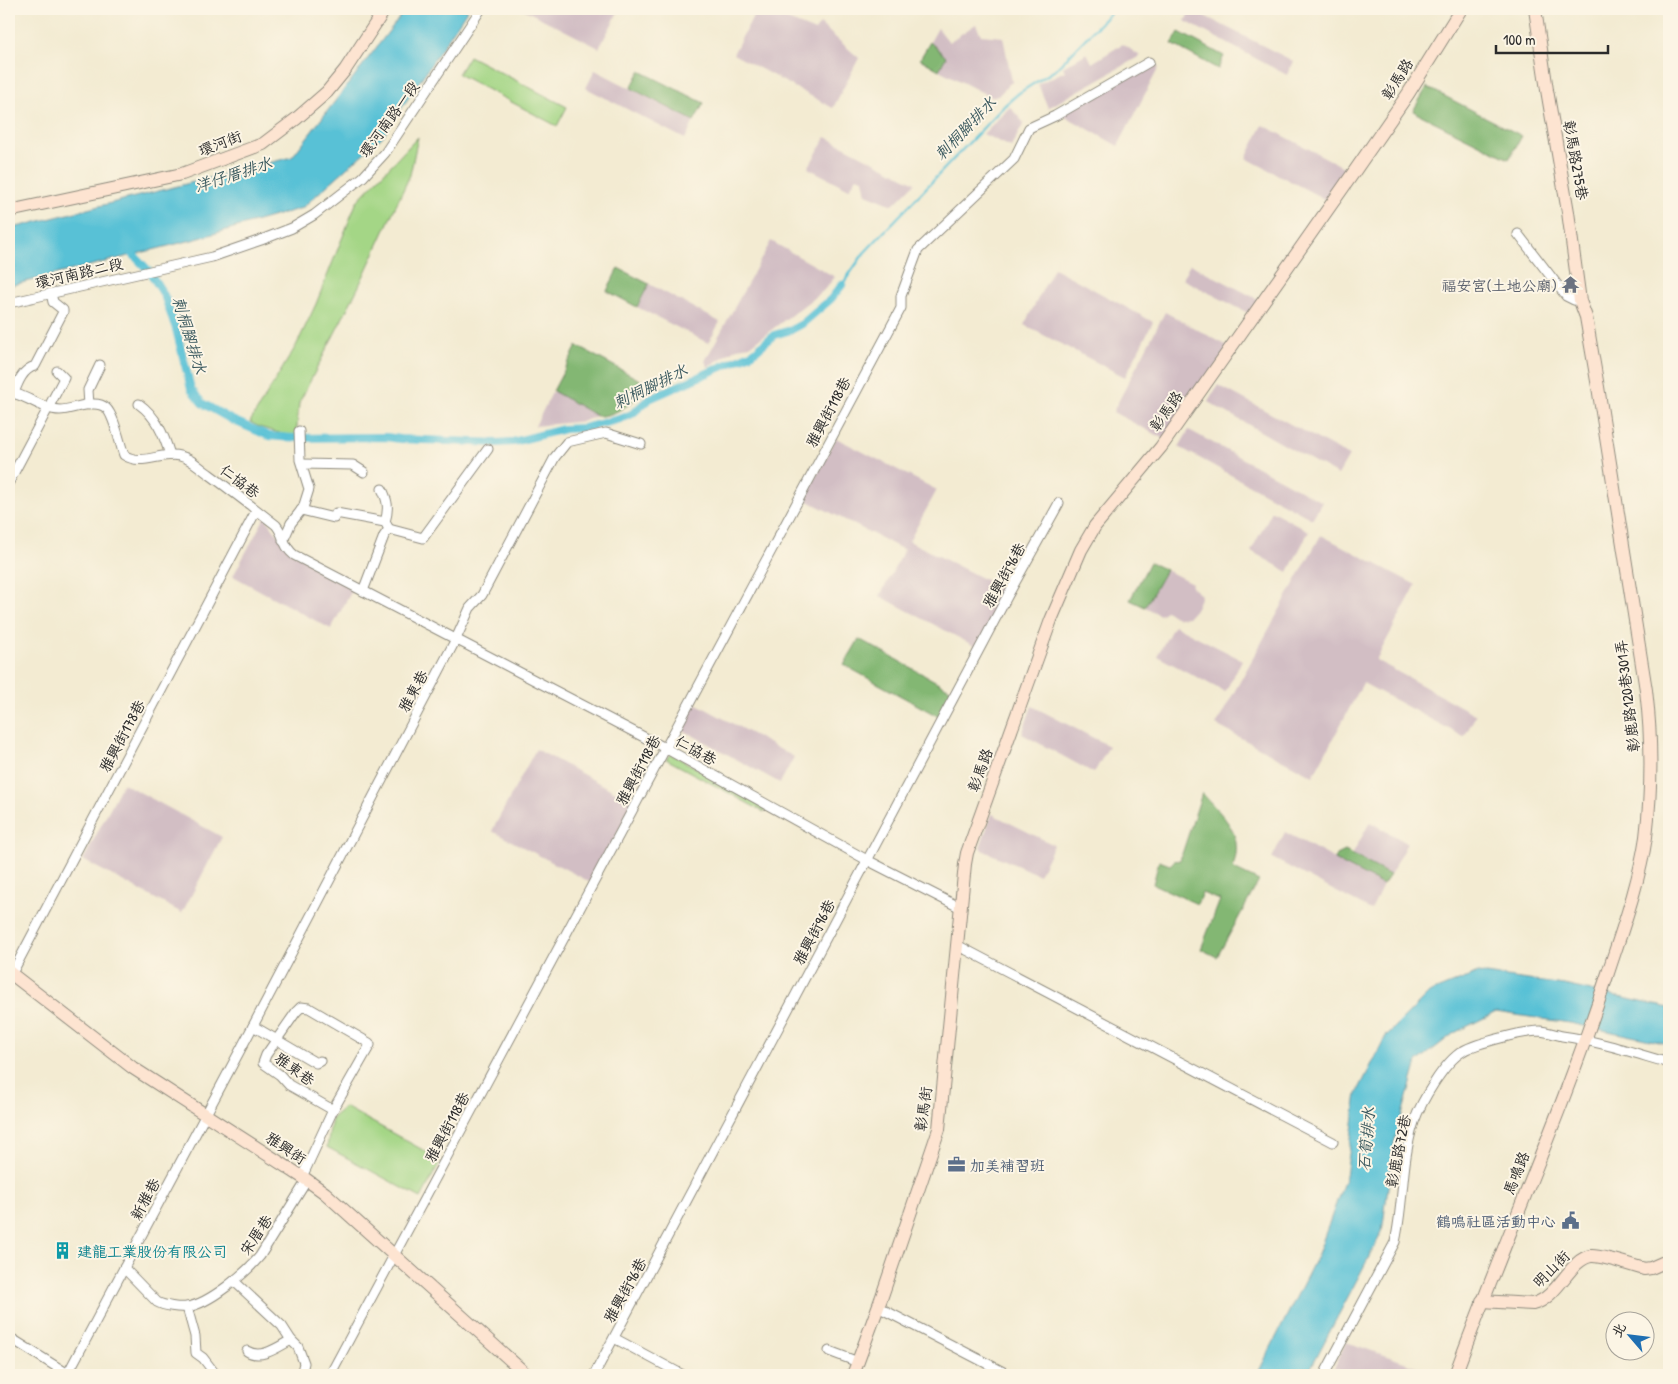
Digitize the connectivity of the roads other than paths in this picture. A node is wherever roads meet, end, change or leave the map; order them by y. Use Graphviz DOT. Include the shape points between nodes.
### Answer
graph roads {
  1 [pos="385,9"];
  2 [pos="481,9"];
  3 [pos="1461,9"];
  4 [pos="1535,9"];
  5 [pos="1149,62"];
  6 [pos="9,211"];
  7 [pos="1518,234"];
  8 [pos="156,269"];
  9 [pos="51,293"];
  10 [pos="1580,300"];
  11 [pos="9,303"];
  12 [pos="1586,317"];
  13 [pos="100,365"];
  14 [pos="57,371"];
  15 [pos="12,393"];
  16 [pos="140,404"];
  17 [pos="89,405"];
  18 [pos="47,408"];
  19 [pos="299,431"];
  20 [pos="641,444"];
  21 [pos="488,449"];
  22 [pos="170,455"];
  23 [pos="302,464"];
  24 [pos="364,472"];
  25 [pos="9,482"];
  26 [pos="382,489"];
  27 [pos="1059,503"];
  28 [pos="301,510"];
  29 [pos="256,511"];
  30 [pos="387,526"];
  31 [pos="283,541"];
  32 [pos="363,591"];
  33 [pos="456,639"];
  34 [pos="665,748"];
  35 [pos="867,860"];
  36 [pos="965,864"];
  37 [pos="960,908"];
  38 [pos="957,945"];
  39 [pos="10,975"];
  40 [pos="253,1026"];
  41 [pos="277,1040"];
  42 [pos="1586,1040"];
  43 [pos="320,1061"];
  44 [pos="1669,1062"];
  45 [pos="333,1110"];
  46 [pos="206,1115"];
  47 [pos="1333,1142"];
  48 [pos="305,1178"];
  49 [pos="393,1255"];
  50 [pos="1669,1260"];
  51 [pos="124,1268"];
  52 [pos="234,1281"];
  53 [pos="1482,1301"];
  54 [pos="187,1307"];
  55 [pos="878,1308"];
  56 [pos="9,1337"];
  57 [pos="614,1338"];
  58 [pos="291,1340"];
  59 [pos="248,1351"];
  60 [pos="829,1352"];
  61 [pos="858,1362"];
  62 [pos="67,1375"];
  63 [pos="216,1375"];
  64 [pos="301,1375"];
  65 [pos="330,1375"];
  66 [pos="527,1375"];
  67 [pos="594,1375"];
  68 [pos="683,1375"];
  69 [pos="853,1375"];
  70 [pos="1009,1375"];
  71 [pos="1324,1375"];
  72 [pos="1455,1375"];
  1 -- 6 [label="street, 環河街" via="327,92 263,144 182,174"];
  2 -- 8 [label="street, 環河南路一段" via="385,153 334,202 292,228 262,240 212,257"];
  3 -- 36 [label="street, 彰馬路" via="1408,94 1161,447 1095,526 1081,550 1050,620"];
  4 -- 10 [label="street, 彰馬路275巷"];
  5 -- 34 [label="street, 雅興街118巷" via="1029,128 1014,159 918,250 901,296 901,308"];
  7 -- 10 [label="street" via="1566,296"];
  8 -- 9 [label="street, 環河南路二段"];
  9 -- 11 [label="street, 環河南路二段"];
  9 -- 15 [label="street" via="63,312 35,366 29,368"];
  10 -- 12 [label="street, 彰馬路275巷"];
  12 -- 42 [label="street, 彰鹿路120巷301弄" via="1646,690 1651,758 1646,840 1633,894"];
  13 -- 17 [label="street" via="88,390"];
  14 -- 18 [label="street" via="64,378"];
  15 -- 18 [label="street"];
  16 -- 22 [label="street" via="158,423"];
  17 -- 18 [label="street" via="59,410"];
  17 -- 22 [label="street, 仁協巷" via="100,404 106,408 124,455 141,460"];
  18 -- 25 [label="street"];
  19 -- 23 [label="street"];
  20 -- 33 [label="street, 雅東巷" via="606,433 567,442 555,457 482,595 470,608"];
  21 -- 30 [label="street" via="424,538"];
  22 -- 29 [label="street, 仁協巷" via="196,464"];
  23 -- 24 [label="street" via="353,465"];
  23 -- 28 [label="street" via="309,490"];
  26 -- 30 [label="street" via="388,502"];
  27 -- 35 [label="street, 雅興街96巷"];
  28 -- 30 [label="street" via="334,518 336,513"];
  28 -- 31 [label="street"];
  29 -- 31 [label="street, 仁協巷" via="276,525"];
  29 -- 39 [label="street, 雅興街178巷"];
  30 -- 32 [label="street"];
  31 -- 32 [label="street, 仁協巷" via="294,555"];
  32 -- 33 [label="street, 仁協巷"];
  33 -- 34 [label="street, 仁協巷"];
  33 -- 40 [label="street, 雅東巷"];
  34 -- 35 [label="street, 仁協巷"];
  34 -- 49 [label="street, 雅興街118巷"];
  35 -- 37 [label="street, 仁協巷"];
  35 -- 57 [label="street, 雅興街96巷"];
  36 -- 37 [label="street, 彰馬街"];
  37 -- 38 [label="street, 彰馬街"];
  38 -- 47 [label="street"];
  38 -- 55 [label="street, 彰馬街" via="938,1129"];
  39 -- 46 [label="street, 雅興街" via="134,1068"];
  40 -- 41 [label="street, 雅東巷"];
  40 -- 46 [label="street, 雅東巷"];
  41 -- 43 [label="street, 雅東巷" via="316,1063"];
  41 -- 45 [label="street, 雅東巷" via="263,1063 289,1085"];
  41 -- 45 [label="street, 雅東巷" via="298,1008 305,1007 369,1043"];
  42 -- 44 [label="street, 彰鹿路72巷"];
  42 -- 53 [label="street, 馬鳴路"];
  42 -- 71 [label="street, 彰鹿路72巷" via="1539,1031 1504,1037 1463,1051 1444,1070 1428,1091 1414,1123 1395,1242"];
  45 -- 48 [label="street, 雅東巷"];
  46 -- 48 [label="street, 雅興街"];
  46 -- 51 [label="street, 新雅巷"];
  48 -- 49 [label="street, 雅興街"];
  48 -- 52 [label="street, 宋厝巷" via="260,1256"];
  49 -- 65 [label="street, 雅興街118巷"];
  49 -- 66 [label="street, 雅興街"];
  50 -- 53 [label="street, 明山街" via="1644,1269 1592,1256 1579,1261 1539,1303"];
  51 -- 54 [label="street, 宋厝巷" via="157,1302"];
  51 -- 62 [label="street, 新雅巷"];
  52 -- 54 [label="street, 宋厝巷" via="208,1299"];
  52 -- 58 [label="street" via="282,1326"];
  53 -- 72 [label="street, 馬鳴路"];
  54 -- 63 [label="street" via="196,1353"];
  55 -- 61 [label="street, 彰馬街"];
  55 -- 70 [label="street"];
  56 -- 62 [label="street"];
  57 -- 67 [label="street, 雅興街96巷"];
  57 -- 68 [label="street"];
  58 -- 59 [label="street" via="261,1355"];
  58 -- 64 [label="street" via="302,1354"];
  60 -- 61 [label="street"];
  61 -- 69 [label="street, 彰馬街"];
}
